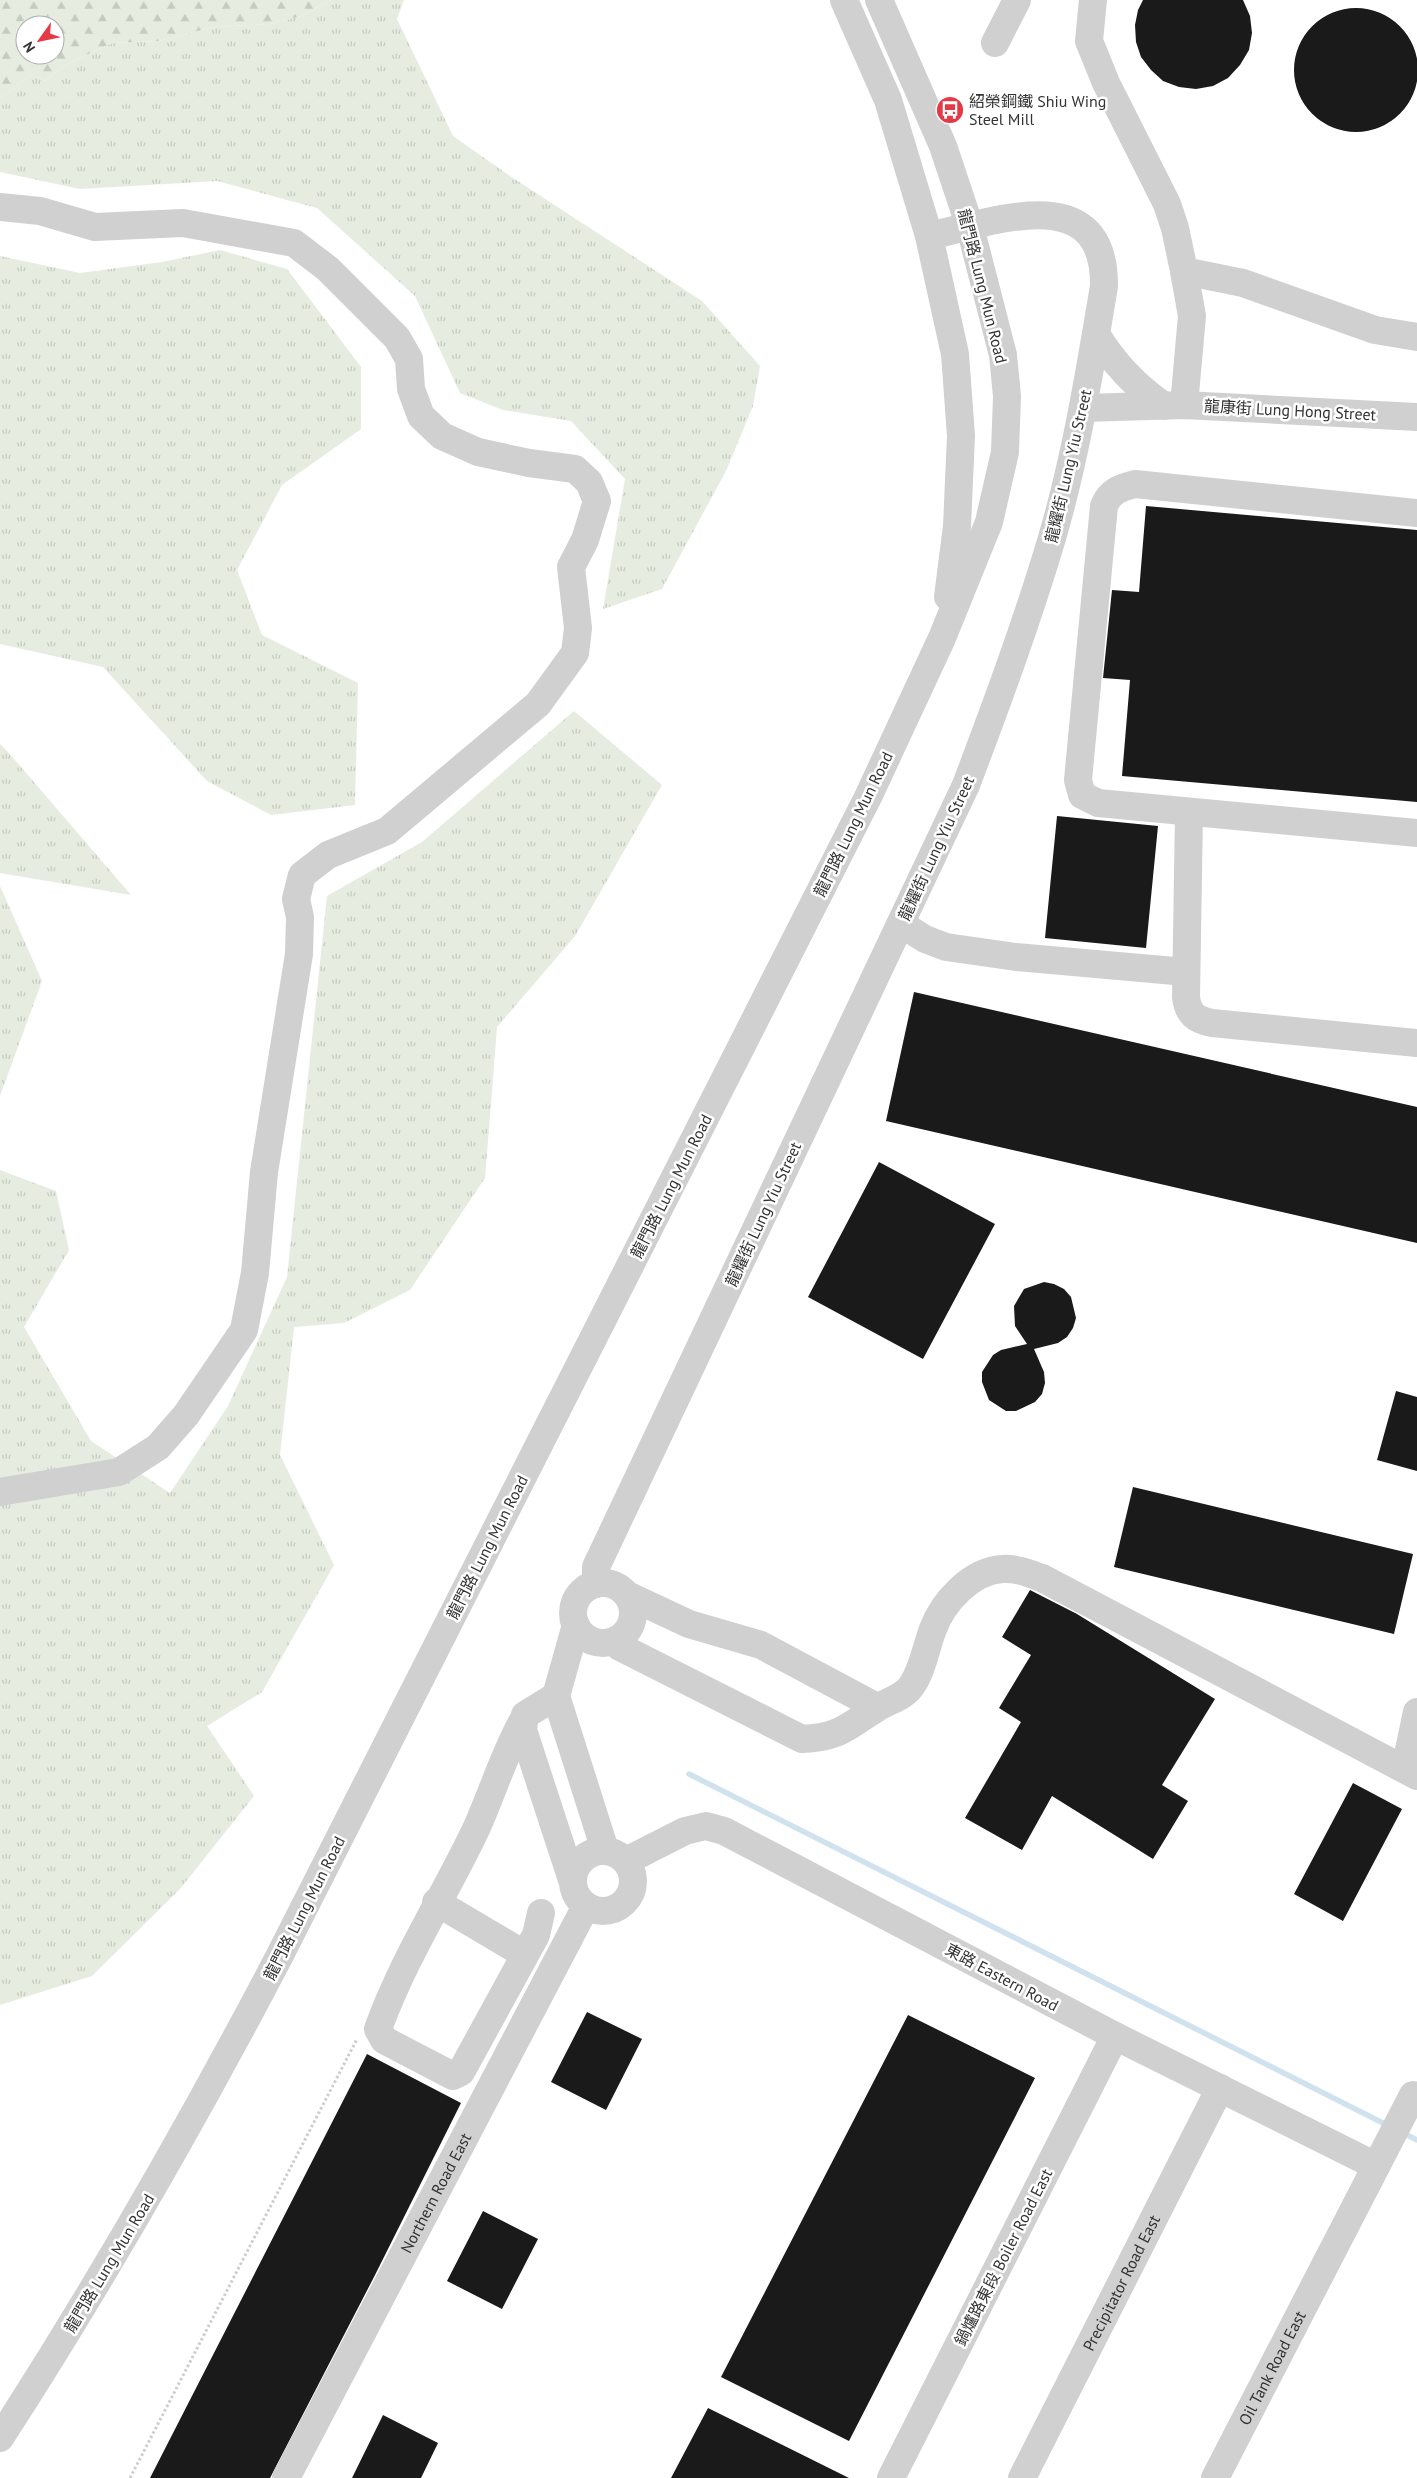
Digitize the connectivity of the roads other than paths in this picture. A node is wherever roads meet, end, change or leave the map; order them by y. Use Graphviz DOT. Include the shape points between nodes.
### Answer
graph roads {
  1 [pos="844,0"];
  2 [pos="879,0"];
  3 [pos="1017,0"];
  4 [pos="1093,0"];
  5 [pos="995,43"];
  6 [pos="0,207"];
  7 [pos="970,227"];
  8 [pos="929,236"];
  9 [pos="1184,272"];
  10 [pos="1096,334"];
  11 [pos="1417,338"];
  12 [pos="1174,405"];
  13 [pos="1083,408"];
  14 [pos="1417,417"];
  15 [pos="1417,513"];
  16 [pos="942,638"];
  17 [pos="1189,812"];
  18 [pos="1417,833"];
  19 [pos="901,924"];
  20 [pos="1186,972"];
  21 [pos="1417,1043"];
  22 [pos="0,1492"];
  23 [pos="596,1584"];
  24 [pos="627,1595"];
  25 [pos="576,1625"];
  26 [pos="614,1641"];
  27 [pos="556,1696"];
  28 [pos="877,1707"];
  29 [pos="1417,1712"];
  30 [pos="522,1722"];
  31 [pos="1411,1772"];
  32 [pos="616,1856"];
  33 [pos="572,1880"];
  34 [pos="436,1902"];
  35 [pos="586,1906"];
  36 [pos="542,1913"];
  37 [pos="524,1954"];
  38 [pos="1115,2036"];
  39 [pos="1220,2088"];
  40 [pos="1411,2102"];
  41 [pos="1381,2156"];
  42 [pos="0,2438"];
  43 [pos="286,2478"];
  44 [pos="891,2478"];
  45 [pos="1022,2478"];
  46 [pos="1215,2478"];
  1 -- 8 [label="street, 龍門路 Lung Mun Road" via="888,100"];
  2 -- 7 [label="street, 龍門路 Lung Mun Road" via="943,146"];
  3 -- 5 [label="street"];
  4 -- 9 [label="street" via="1089,41 1106,83 1167,204"];
  6 -- 22 [label="street" via="40,211 95,227 183,223 294,243 328,269 397,338 409,359 411,389 421,416 442,436 478,452 575,469 589,482 597,501 585,540 571,567 578,628 575,653 538,704 387,831 328,855 302,875 296,899 300,917 299,954 264,1172 255,1273 244,1330 186,1415 158,1447 119,1472"];
  7 -- 8 [label="street, 龍耀街 Lung Yiu Street"];
  7 -- 10 [label="street, 龍耀街 Lung Yiu Street" via="1032,214 1051,214 1070,220 1087,231 1098,247 1104,266"];
  7 -- 16 [label="street, 龍門路 Lung Mun Road" via="1004,356 1006,452 989,522"];
  8 -- 16 [label="street, 龍門路 Lung Mun Road" via="955,354 961,436 958,526"];
  9 -- 11 [label="street" via="1243,283 1375,330"];
  9 -- 12 [label="street" via="1192,316"];
  10 -- 12 [label="street" via="1109,356 1143,392"];
  10 -- 13 [label="street, 龍耀街 Lung Yiu Street"];
  12 -- 13 [label="street, 龍康街 Lung Hong Street"];
  12 -- 14 [label="street, 龍康街 Lung Hong Street"];
  13 -- 19 [label="street, 龍耀街 Lung Yiu Street" via="1053,536 1014,662 966,785"];
  15 -- 17 [label="street" via="1135,484 1112,493 1104,506 1078,780 1080,790 1086,798 1098,803"];
  16 -- 42 [label="street, 龍門路 Lung Mun Road" via="869,795 217,2076 92,2292"];
  17 -- 18 [label="street"];
  17 -- 20 [label="street"];
  19 -- 20 [label="street" via="946,947 1016,957"];
  19 -- 23 [label="street, 龍耀街 Lung Yiu Street" via="596,1567"];
  20 -- 21 [label="street" via="1187,1007 1200,1021"];
  23 -- 24 [label="street" via="610,1584"];
  23 -- 25 [label="street" via="582,1591 577,1599 573,1608"];
  24 -- 26 [label="street" via="633,1613 632,1623 627,1632"];
  24 -- 28 [label="street" via="689,1624 761,1645"];
  25 -- 26 [label="street" via="583,1636 592,1641 602,1644"];
  25 -- 27 [label="street"];
  26 -- 28 [label="street" via="620,1647 802,1739 824,1738 850,1727"];
  27 -- 30 [label="street" via="525,1715"];
  27 -- 32 [label="street"];
  28 -- 31 [label="street" via="911,1688 933,1627 945,1606 963,1587 984,1574 1000,1569 1020,1570 1042,1578"];
  29 -- 31 [label="street"];
  30 -- 33 [label="street"];
  30 -- 34 [label="street" via="505,1754 476,1827"];
  32 -- 33 [label="street" via="586,1855 579,1861"];
  32 -- 35 [label="street" via="634,1879 628,1898 614,1909 595,1910"];
  32 -- 38 [label="street, 東路 Eastern Road" via="685,1830 706,1826 724,1831"];
  33 -- 35 [label="street" via="574,1890"];
  34 -- 37 [label="street"];
  34 -- 37 [label="street" via="396,1982 378,2028 384,2040 453,2076 461,2072"];
  35 -- 43 [label="street, Northern Road East"];
  36 -- 37 [label="street" via="536,1935"];
  38 -- 39 [label="street, 東路 Eastern Road"];
  38 -- 44 [label="street, 鍋爐路東段 Boiler Road East"];
  39 -- 41 [label="street, 東路 Eastern Road"];
  39 -- 45 [label="street, Precipitator Road East"];
  40 -- 41 [label="street"];
  41 -- 46 [label="street, Oil Tank Road East"];
}
